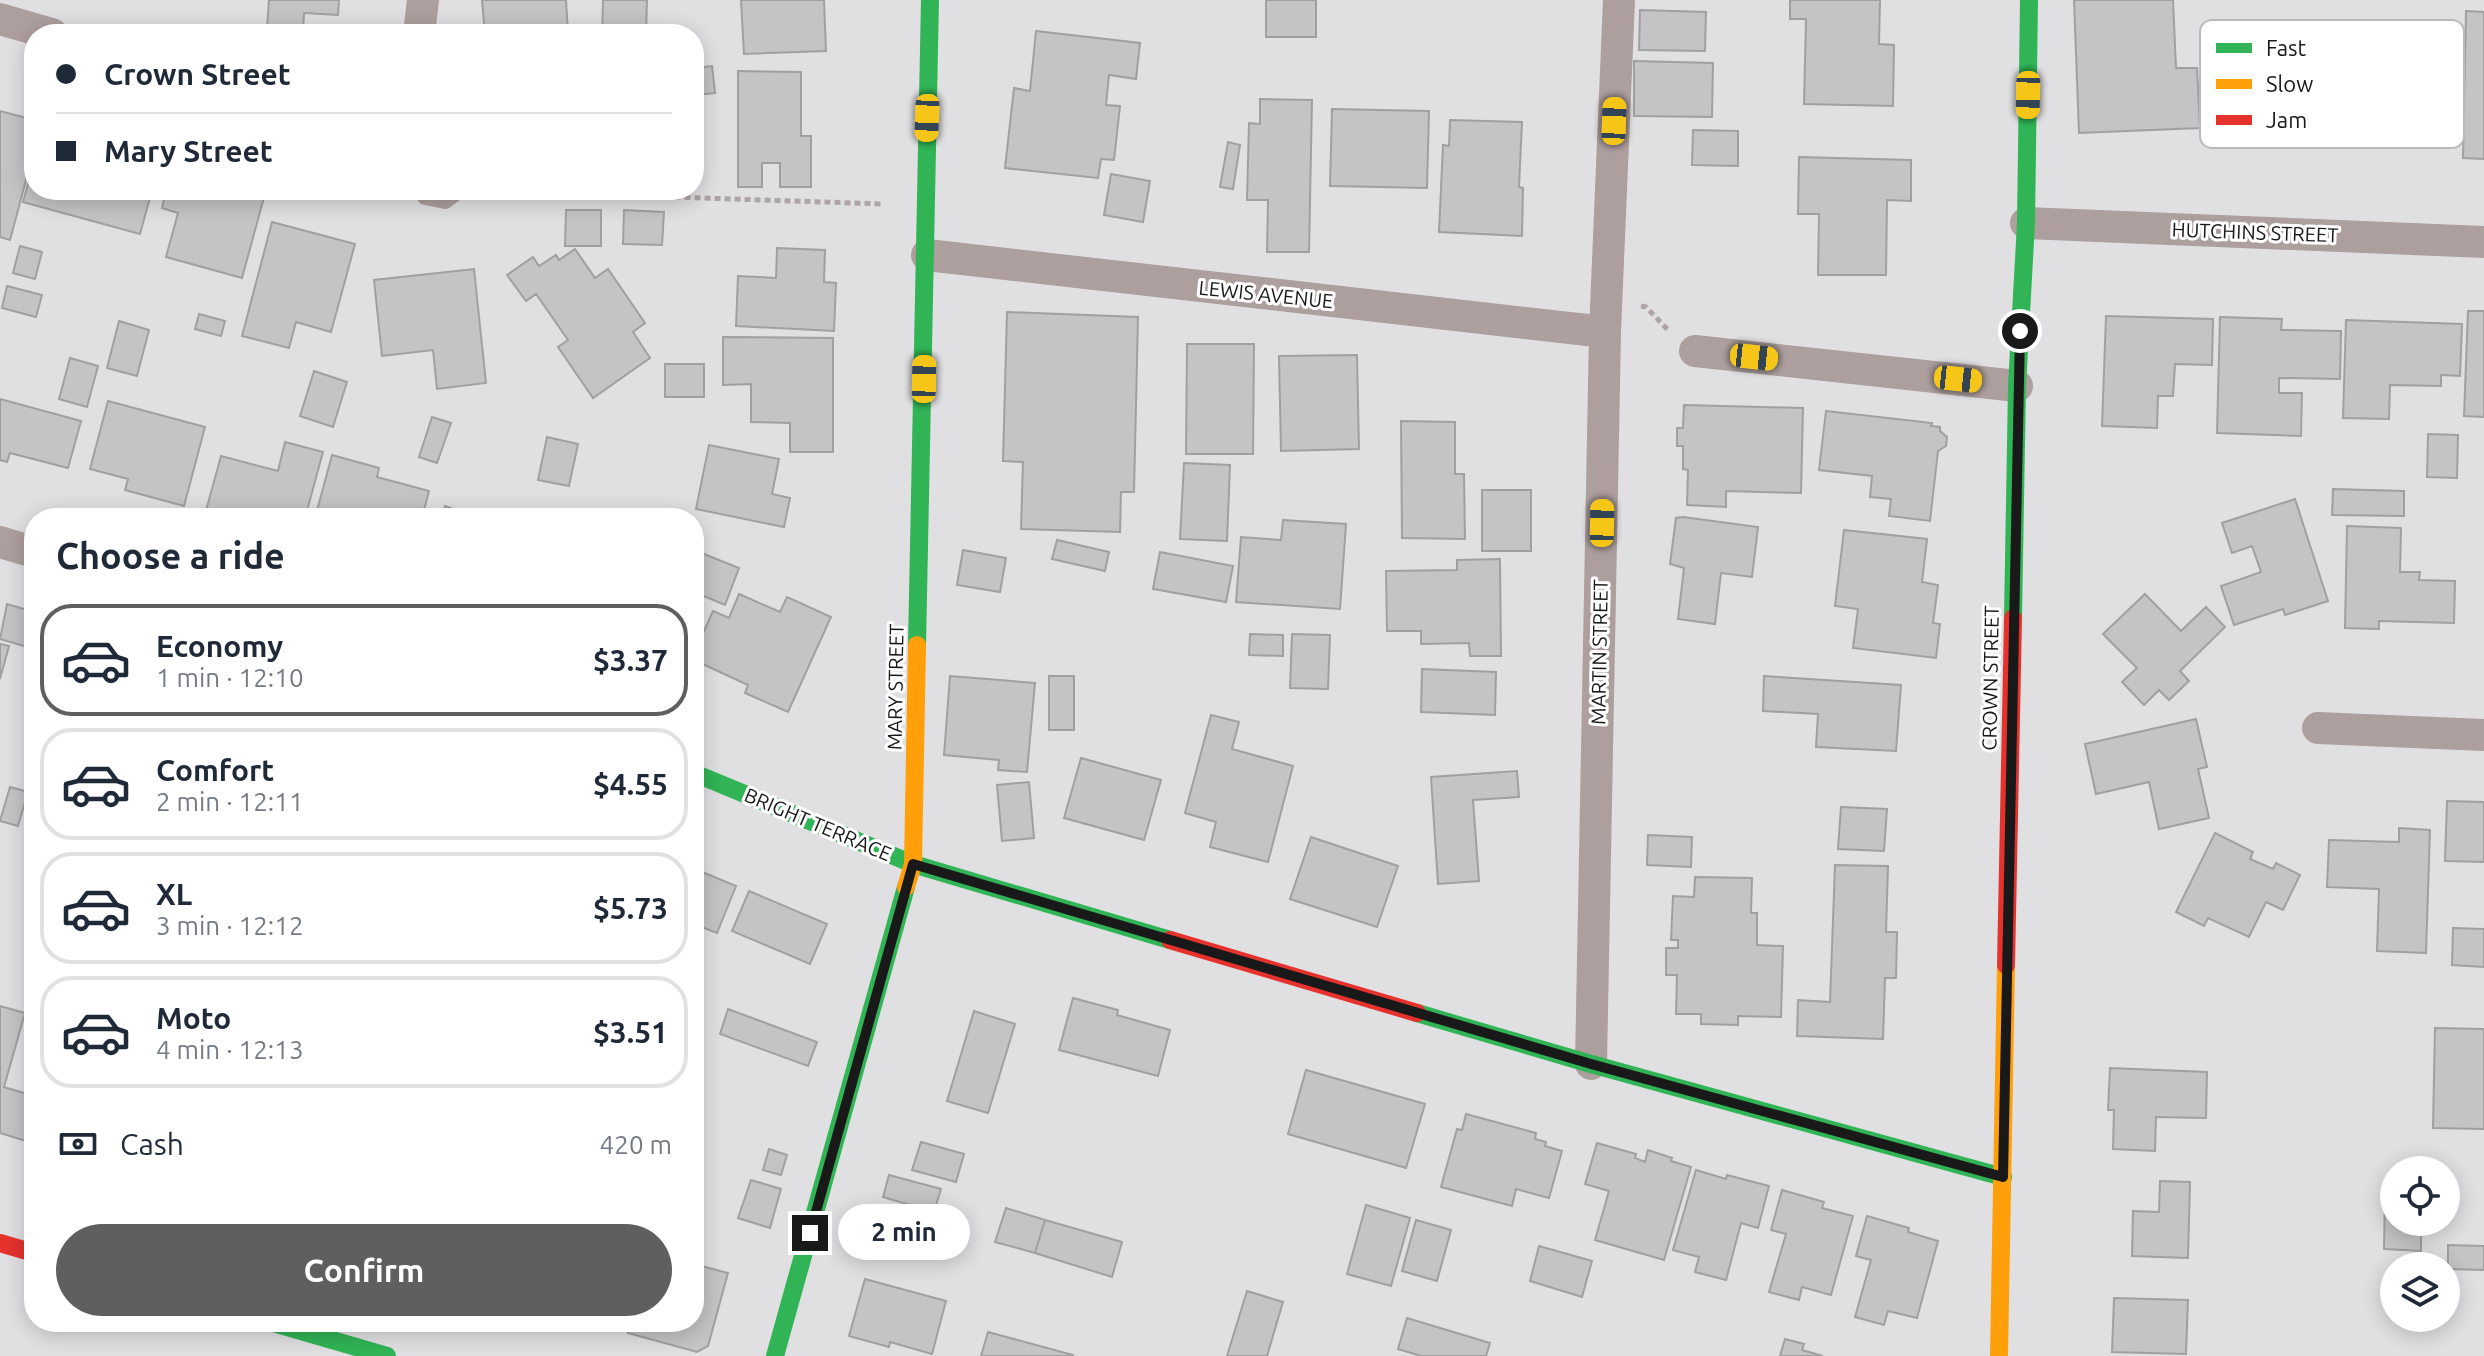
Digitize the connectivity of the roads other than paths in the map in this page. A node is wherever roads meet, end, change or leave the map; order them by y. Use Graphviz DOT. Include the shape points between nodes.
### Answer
graph roads {
  1 [pos="423,0"];
  2 [pos="930,0"];
  3 [pos="1619,0"];
  4 [pos="2029,0"];
  5 [pos="0,19"];
  6 [pos="420,24"];
  7 [pos="24,26"];
  8 [pos="2026,223"];
  9 [pos="2484,242"];
  10 [pos="927,255"];
  11 [pos="1605,332"];
  12 [pos="1695,351"];
  13 [pos="2017,386"];
  14 [pos="0,542"];
  15 [pos="24,549"];
  16 [pos="2318,728"];
  17 [pos="2484,735"];
  18 [pos="704,777"];
  19 [pos="913,864"];
  20 [pos="1591,1064"];
  21 [pos="2003,1177"];
  22 [pos="0,1243"];
  23 [pos="24,1250"];
  24 [pos="304,1332"];
  25 [pos="387,1356"];
  26 [pos="775,1356"];
  27 [pos="1999,1356"];
  1 -- 6 [label="street"];
  2 -- 10 [label="street, MARY STREET"];
  3 -- 11 [label="street, MARTIN STREET"];
  4 -- 8 [label="street, CROWN STREET"];
  5 -- 7 [label="street"];
  8 -- 9 [label="street, HUTCHINS STREET"];
  8 -- 13 [label="street, CROWN STREET"];
  10 -- 11 [label="street, LEWIS AVENUE"];
  10 -- 19 [label="street, MARY STREET"];
  11 -- 20 [label="street, MARTIN STREET"];
  12 -- 13 [label="street"];
  13 -- 21 [label="street, CROWN STREET"];
  14 -- 15 [label="street"];
  16 -- 17 [label="street"];
  18 -- 19 [label="street, BRIGHT TERRACE"];
  19 -- 20 [label="street, BRIGHT TERRACE"];
  19 -- 26 [label="street, MARY STREET"];
  20 -- 21 [label="street, BRIGHT TERRACE"];
  21 -- 27 [label="street, CROWN STREET"];
  22 -- 23 [label="street"];
  24 -- 25 [label="street"];
}
